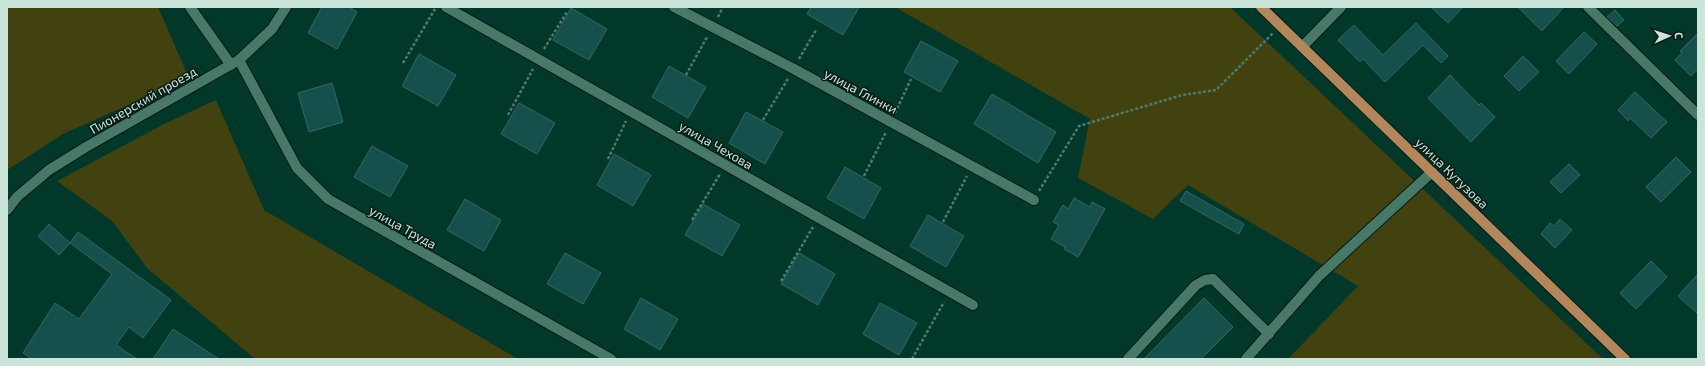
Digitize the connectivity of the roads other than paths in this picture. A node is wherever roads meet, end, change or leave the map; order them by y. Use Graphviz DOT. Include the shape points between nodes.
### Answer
graph roads {
  1 [pos="190,7"];
  2 [pos="286,7"];
  3 [pos="446,7"];
  4 [pos="674,7"];
  5 [pos="1261,7"];
  6 [pos="1341,7"];
  7 [pos="1588,7"];
  8 [pos="1302,47"];
  9 [pos="235,63"];
  10 [pos="1698,115"];
  11 [pos="1432,172"];
  12 [pos="1034,200"];
  13 [pos="7,210"];
  14 [pos="973,305"];
  15 [pos="1269,334"];
  16 [pos="611,359"];
  17 [pos="1128,359"];
  18 [pos="1246,359"];
  19 [pos="1625,359"];
  1 -- 9 [label="street, улица Труда"];
  2 -- 9 [label="street, Пионерский проезд" via="272,29"];
  3 -- 14 [label="street, улица Чехова"];
  4 -- 12 [label="street, улица Глинки" via="794,69"];
  5 -- 8 [label="main road, улица Кутузова"];
  6 -- 8 [label="street"];
  7 -- 10 [label="street"];
  8 -- 11 [label="main road, улица Кутузова"];
  9 -- 13 [label="street, Пионерский проезд" via="49,170 17,197"];
  9 -- 16 [label="street, улица Труда" via="297,168 328,199"];
  11 -- 15 [label="street" via="1319,276"];
  11 -- 19 [label="main road, улица Кутузова"];
  15 -- 17 [label="street" via="1213,279 1205,280 1196,285"];
  15 -- 18 [label="street"];
}
